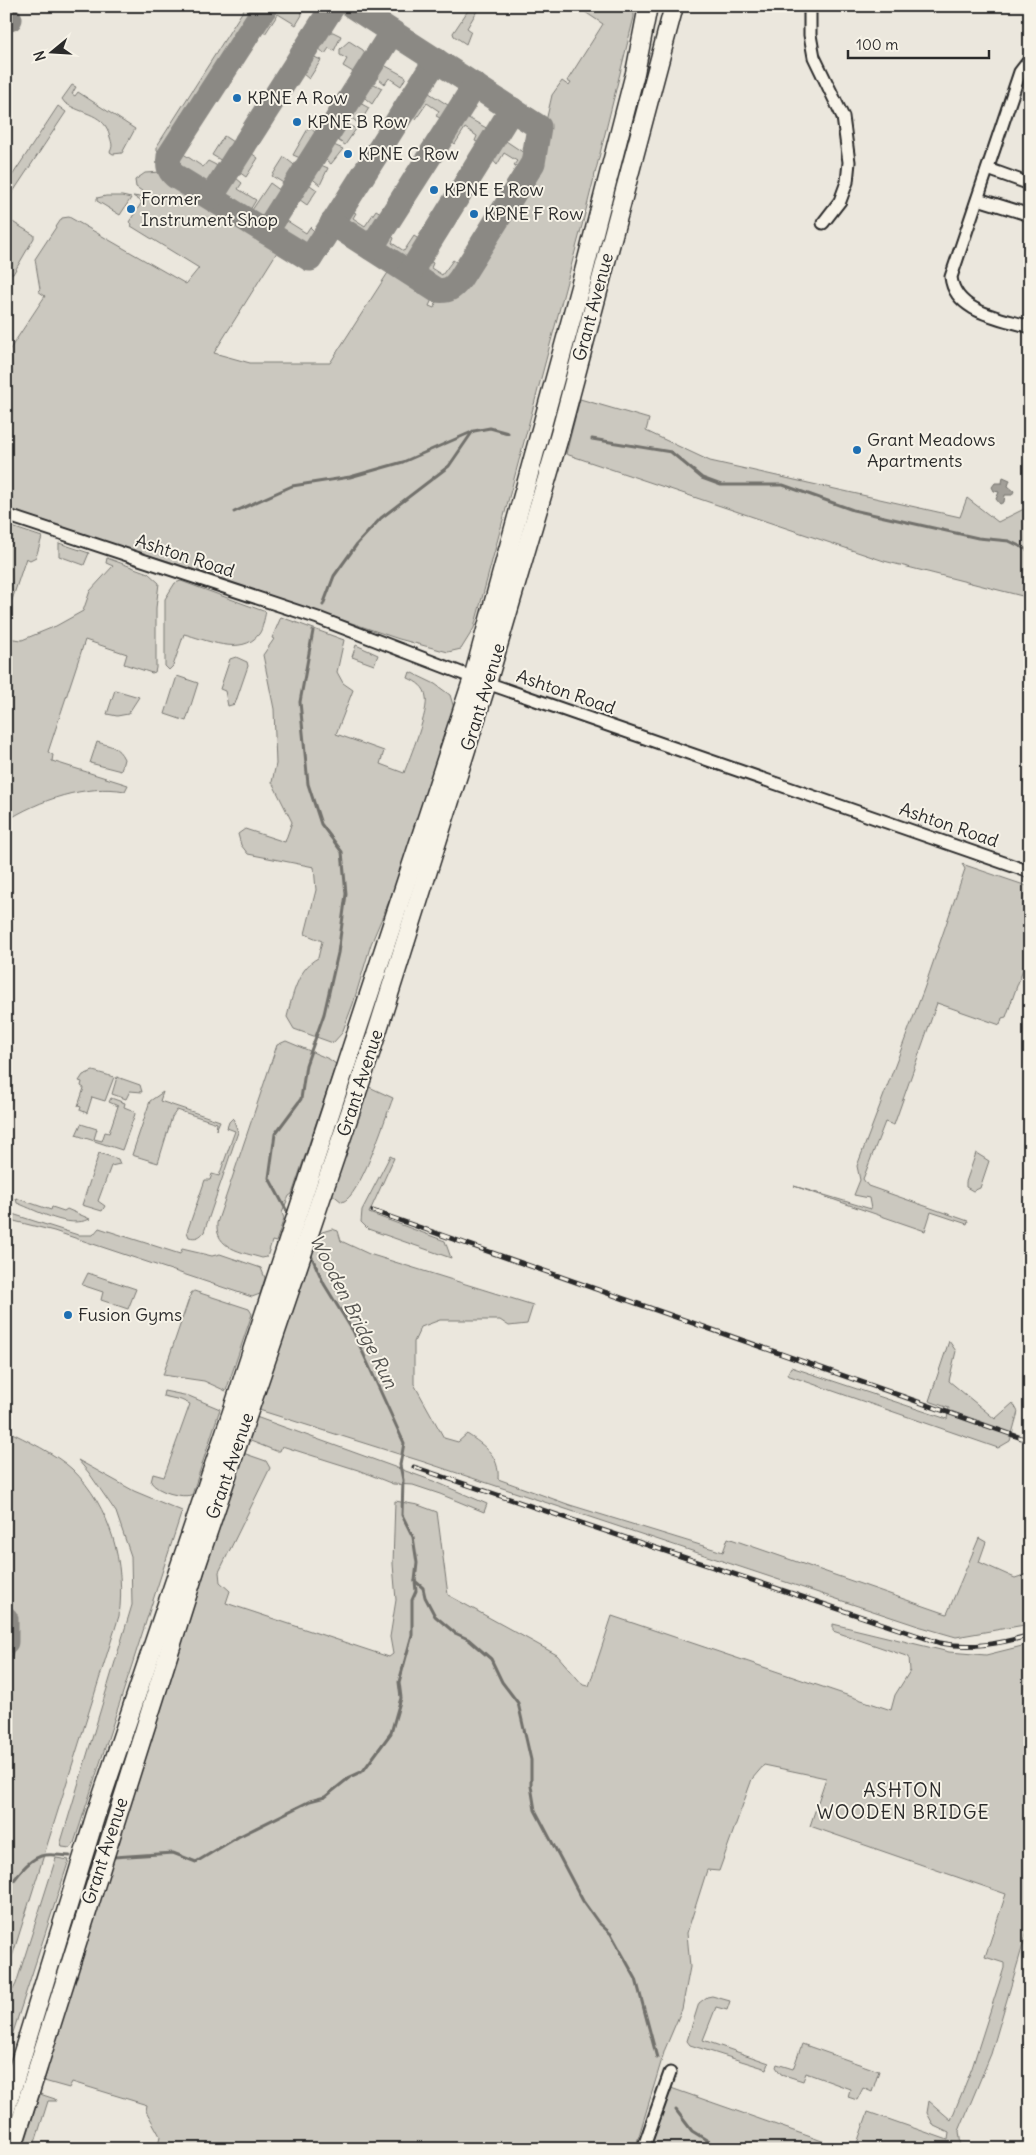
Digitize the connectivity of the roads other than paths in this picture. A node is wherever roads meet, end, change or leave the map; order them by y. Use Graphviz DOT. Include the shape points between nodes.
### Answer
graph roads {
  1 [pos="648,6"];
  2 [pos="674,6"];
  3 [pos="810,6"];
  4 [pos="1030,59"];
  5 [pos="635,73"];
  6 [pos="655,79"];
  7 [pos="623,120"];
  8 [pos="642,125"];
  9 [pos="988,170"];
  10 [pos="1030,184"];
  11 [pos="978,199"];
  12 [pos="1030,215"];
  13 [pos="823,223"];
  14 [pos="1030,326"];
  15 [pos="540,470"];
  16 [pos="6,515"];
  17 [pos="480,681"];
  18 [pos="1030,872"];
  19 [pos="379,963"];
  20 [pos="397,969"];
  21 [pos="266,1309"];
  22 [pos="258,1386"];
  23 [pos="670,2073"];
  24 [pos="6,2108"];
  25 [pos="12,2149"];
  26 [pos="643,2149"];
  1 -- 5 [label="main road, Grant Avenue"];
  2 -- 6 [label="main road, Grant Avenue"];
  3 -- 13 [label="street" via="814,57 843,117 850,162 840,201"];
  4 -- 9 [label="street" via="1020,72"];
  5 -- 6 [label="main road"];
  5 -- 7 [label="main road, Grant Avenue"];
  6 -- 8 [label="main road, Grant Avenue"];
  7 -- 8 [label="main road"];
  7 -- 15 [label="main road, Grant Avenue"];
  8 -- 15 [label="main road, Grant Avenue"];
  9 -- 10 [label="street"];
  9 -- 11 [label="street"];
  11 -- 12 [label="street"];
  11 -- 14 [label="street" via="951,277 957,296 967,305"];
  15 -- 17 [label="main road, Grant Avenue"];
  16 -- 17 [label="street, Ashton Road" via="318,618"];
  17 -- 18 [label="street, Ashton Road"];
  17 -- 19 [label="main road, Grant Avenue"];
  17 -- 20 [label="main road, Grant Avenue"];
  19 -- 20 [label="main road"];
  19 -- 21 [label="main road, Grant Avenue"];
  20 -- 22 [label="main road, Grant Avenue"];
  21 -- 22 [label="main road" via="269,1315 258,1354"];
  21 -- 24 [label="main road, Grant Avenue" via="96,1814"];
  22 -- 25 [label="main road, Grant Avenue" via="200,1555"];
  23 -- 26 [label="street"];
}
